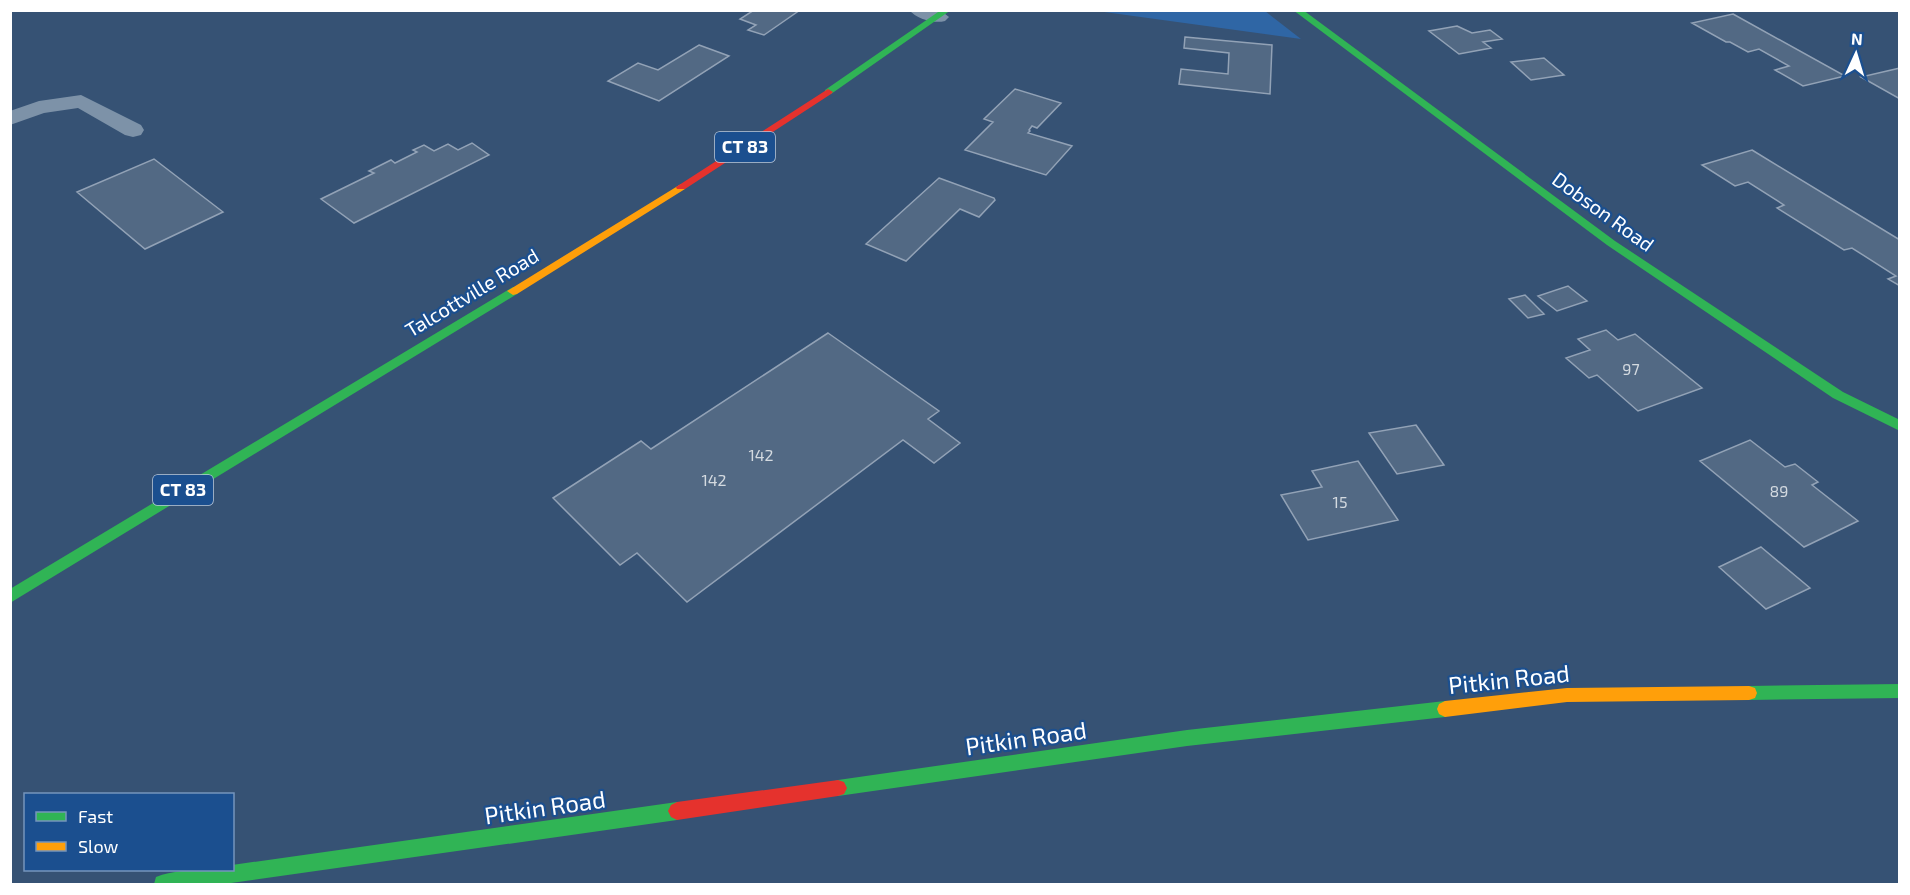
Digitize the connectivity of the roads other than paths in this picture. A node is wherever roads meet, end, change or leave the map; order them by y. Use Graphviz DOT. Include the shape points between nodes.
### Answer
graph roads {
  1 [pos="1297,10"];
  2 [pos="935,13"];
  3 [pos="10,118"];
  4 [pos="133,130"];
  5 [pos="1899,426"];
  6 [pos="10,597"];
  7 [pos="1899,692"];
  8 [pos="163,885"];
  1 -- 5 [label="street, Dobson Road" via="1611,243 1838,395"];
  2 -- 6 [label="street, Talcottville Road / CT 83" via="793,117 660,201"];
  3 -- 4 [label="lane" via="39,107 81,101"];
  7 -- 8 [label="street, Pitkin Road" via="1567,695 1187,738"];
}
